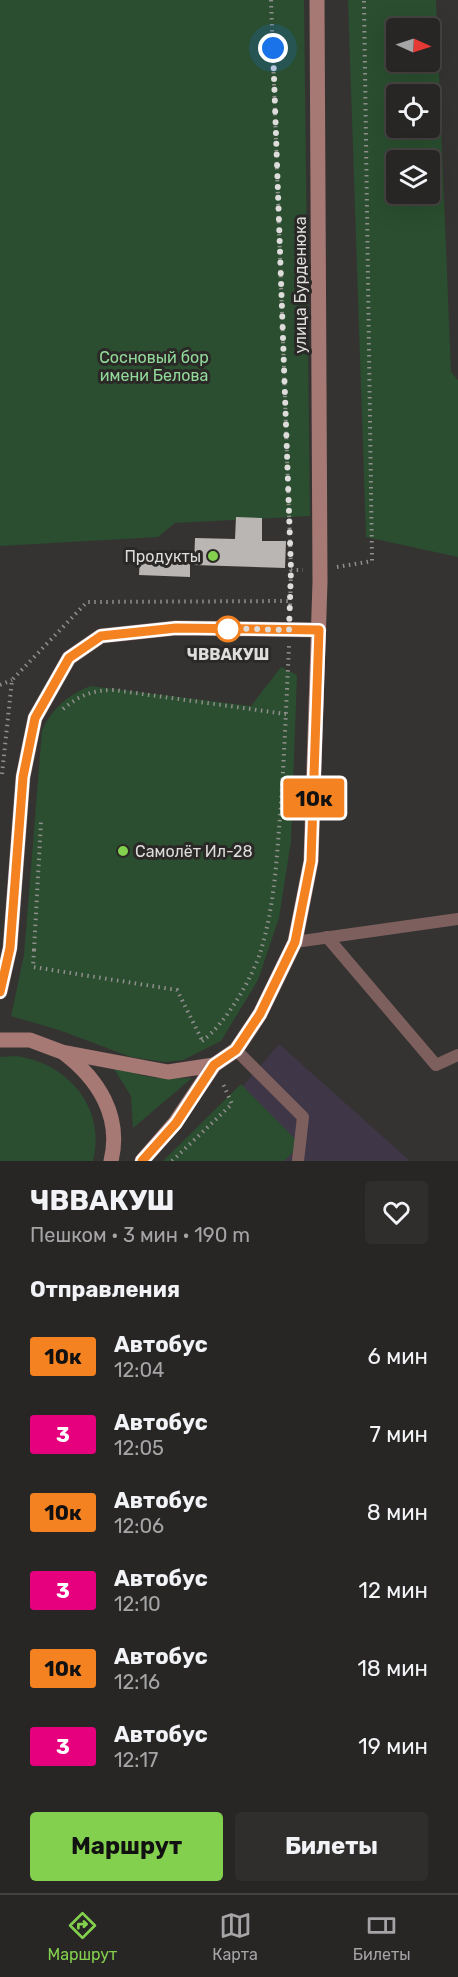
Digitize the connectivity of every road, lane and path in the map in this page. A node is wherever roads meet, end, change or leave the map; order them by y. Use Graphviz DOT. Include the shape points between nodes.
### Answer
graph roads {
  1 [pos="271,0"];
  2 [pos="317,0"];
  3 [pos="364,0"];
  4 [pos="291,570"];
  5 [pos="320,570"];
  6 [pos="289,630"];
  7 [pos="319,630"];
  8 [pos="12,680"];
  9 [pos="0,685"];
  10 [pos="59,713"];
  11 [pos="286,714"];
  12 [pos="42,812"];
  13 [pos="458,919"];
  14 [pos="327,937"];
  15 [pos="295,942"];
  16 [pos="10,948"];
  17 [pos="34,950"];
  18 [pos="0,992"];
  19 [pos="0,1040"];
  20 [pos="202,1041"];
  21 [pos="236,1050"];
  22 [pos="62,1052"];
  23 [pos="458,1055"];
  24 [pos="214,1065"];
  25 [pos="111,1161"];
  26 [pos="142,1161"];
  27 [pos="172,1161"];
  28 [pos="298,1161"];
  1 -- 4 [label="path"];
  2 -- 5 [label="street, улица Бурденюка"];
  3 -- 5 [label="path" via="372,561"];
  4 -- 5 [label="path"];
  4 -- 6 [label="path"];
  5 -- 7 [label="street, улица Бурденюка"];
  6 -- 7 [label="street"];
  6 -- 11 [label="path"];
  6 -- 16 [label="street" via="176,628 101,636 69,658 35,718 23,777"];
  7 -- 15 [label="street, улица Бурденюка" via="311,861"];
  8 -- 9 [label="path"];
  10 -- 11 [label="path" via="79,696 114,690"];
  11 -- 20 [label="path" via="274,901 261,953 214,1033"];
  12 -- 17 [label="path"];
  13 -- 14 [label="lane"];
  14 -- 15 [label="lane"];
  14 -- 23 [label="lane" via="436,1065"];
  15 -- 21 [label="street, улица Бурденюка" via="260,1014"];
  16 -- 17 [label="path"];
  16 -- 18 [label="street"];
  17 -- 20 [label="path" via="33,967 177,990"];
  19 -- 22 [label="street" via="30,1040"];
  20 -- 24 [label="path"];
  21 -- 24 [label="street"];
  21 -- 28 [label="lane" via="303,1117"];
  22 -- 24 [label="street" via="168,1072"];
  22 -- 25 [label="street" via="85,1069 102,1092 112,1120"];
  24 -- 26 [label="street" via="176,1123"];
  24 -- 27 [label="path" via="232,1104"];
}
